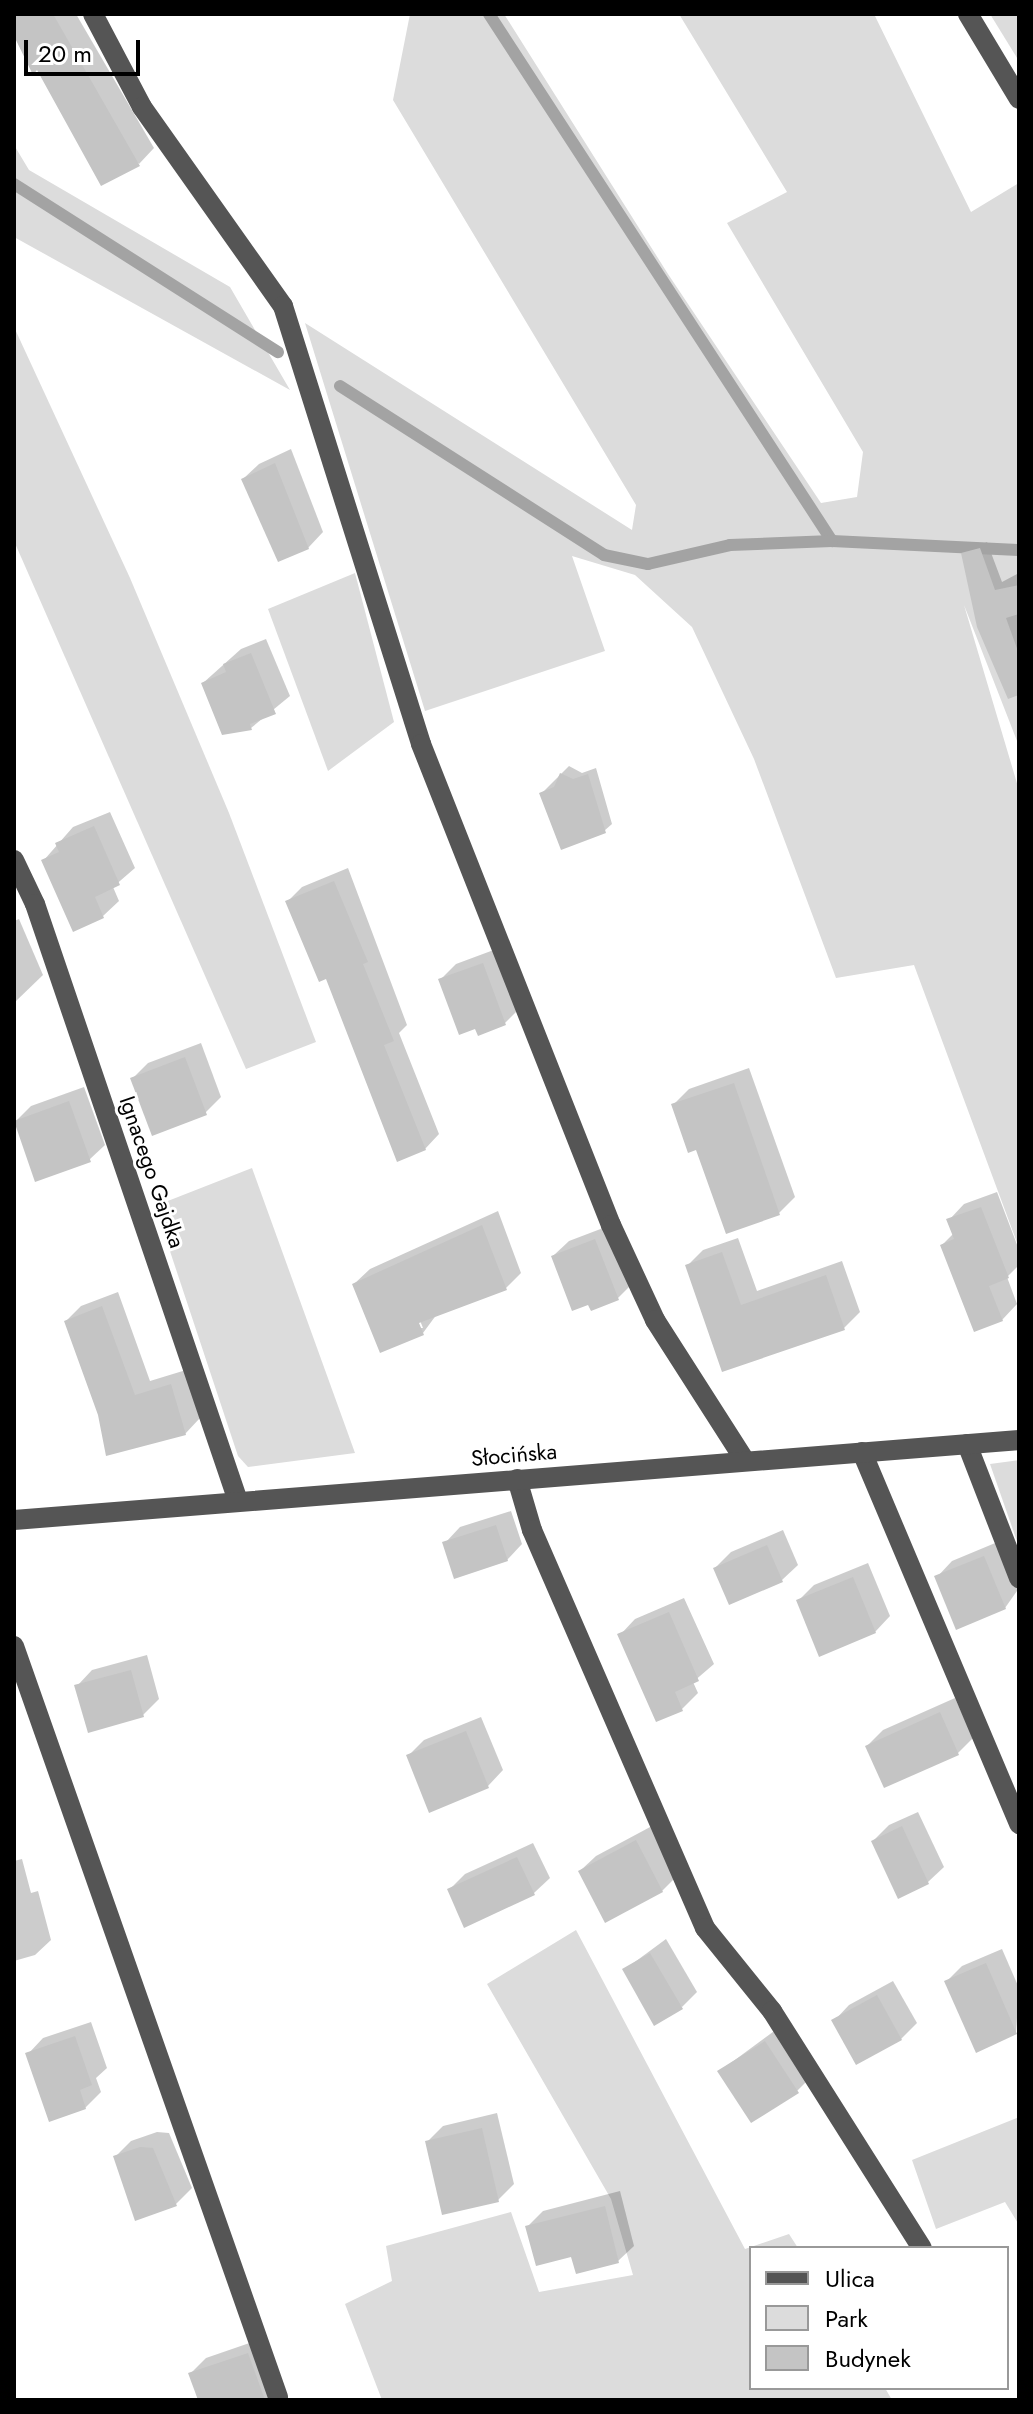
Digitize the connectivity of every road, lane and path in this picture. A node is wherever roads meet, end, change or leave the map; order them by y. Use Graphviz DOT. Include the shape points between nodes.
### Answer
graph roads {
  1 [pos="93,14"];
  2 [pos="968,14"];
  3 [pos="1019,99"];
  4 [pos="14,860"];
  5 [pos="1019,1440"];
  6 [pos="967,1444"];
  7 [pos="862,1452"];
  8 [pos="745,1461"];
  9 [pos="517,1479"];
  10 [pos="238,1501"];
  11 [pos="14,1520"];
  12 [pos="1019,1578"];
  13 [pos="14,1646"];
  14 [pos="1019,1824"];
  15 [pos="921,2246"];
  16 [pos="278,2397"];
  1 -- 8 [label="street" via="142,107 283,306 421,744 611,1225 655,1320"];
  2 -- 3 [label="street"];
  4 -- 10 [label="street, Ignacego Gajdka" via="35,904"];
  5 -- 6 [label="street, Słocińska"];
  6 -- 7 [label="street, Słocińska"];
  6 -- 12 [label="street"];
  7 -- 8 [label="street, Słocińska"];
  7 -- 14 [label="street"];
  8 -- 9 [label="street, Słocińska"];
  9 -- 10 [label="street, Słocińska"];
  9 -- 15 [label="street" via="532,1530 705,1928 772,2011"];
  10 -- 11 [label="street, Słocińska"];
  13 -- 16 [label="street"];
}
